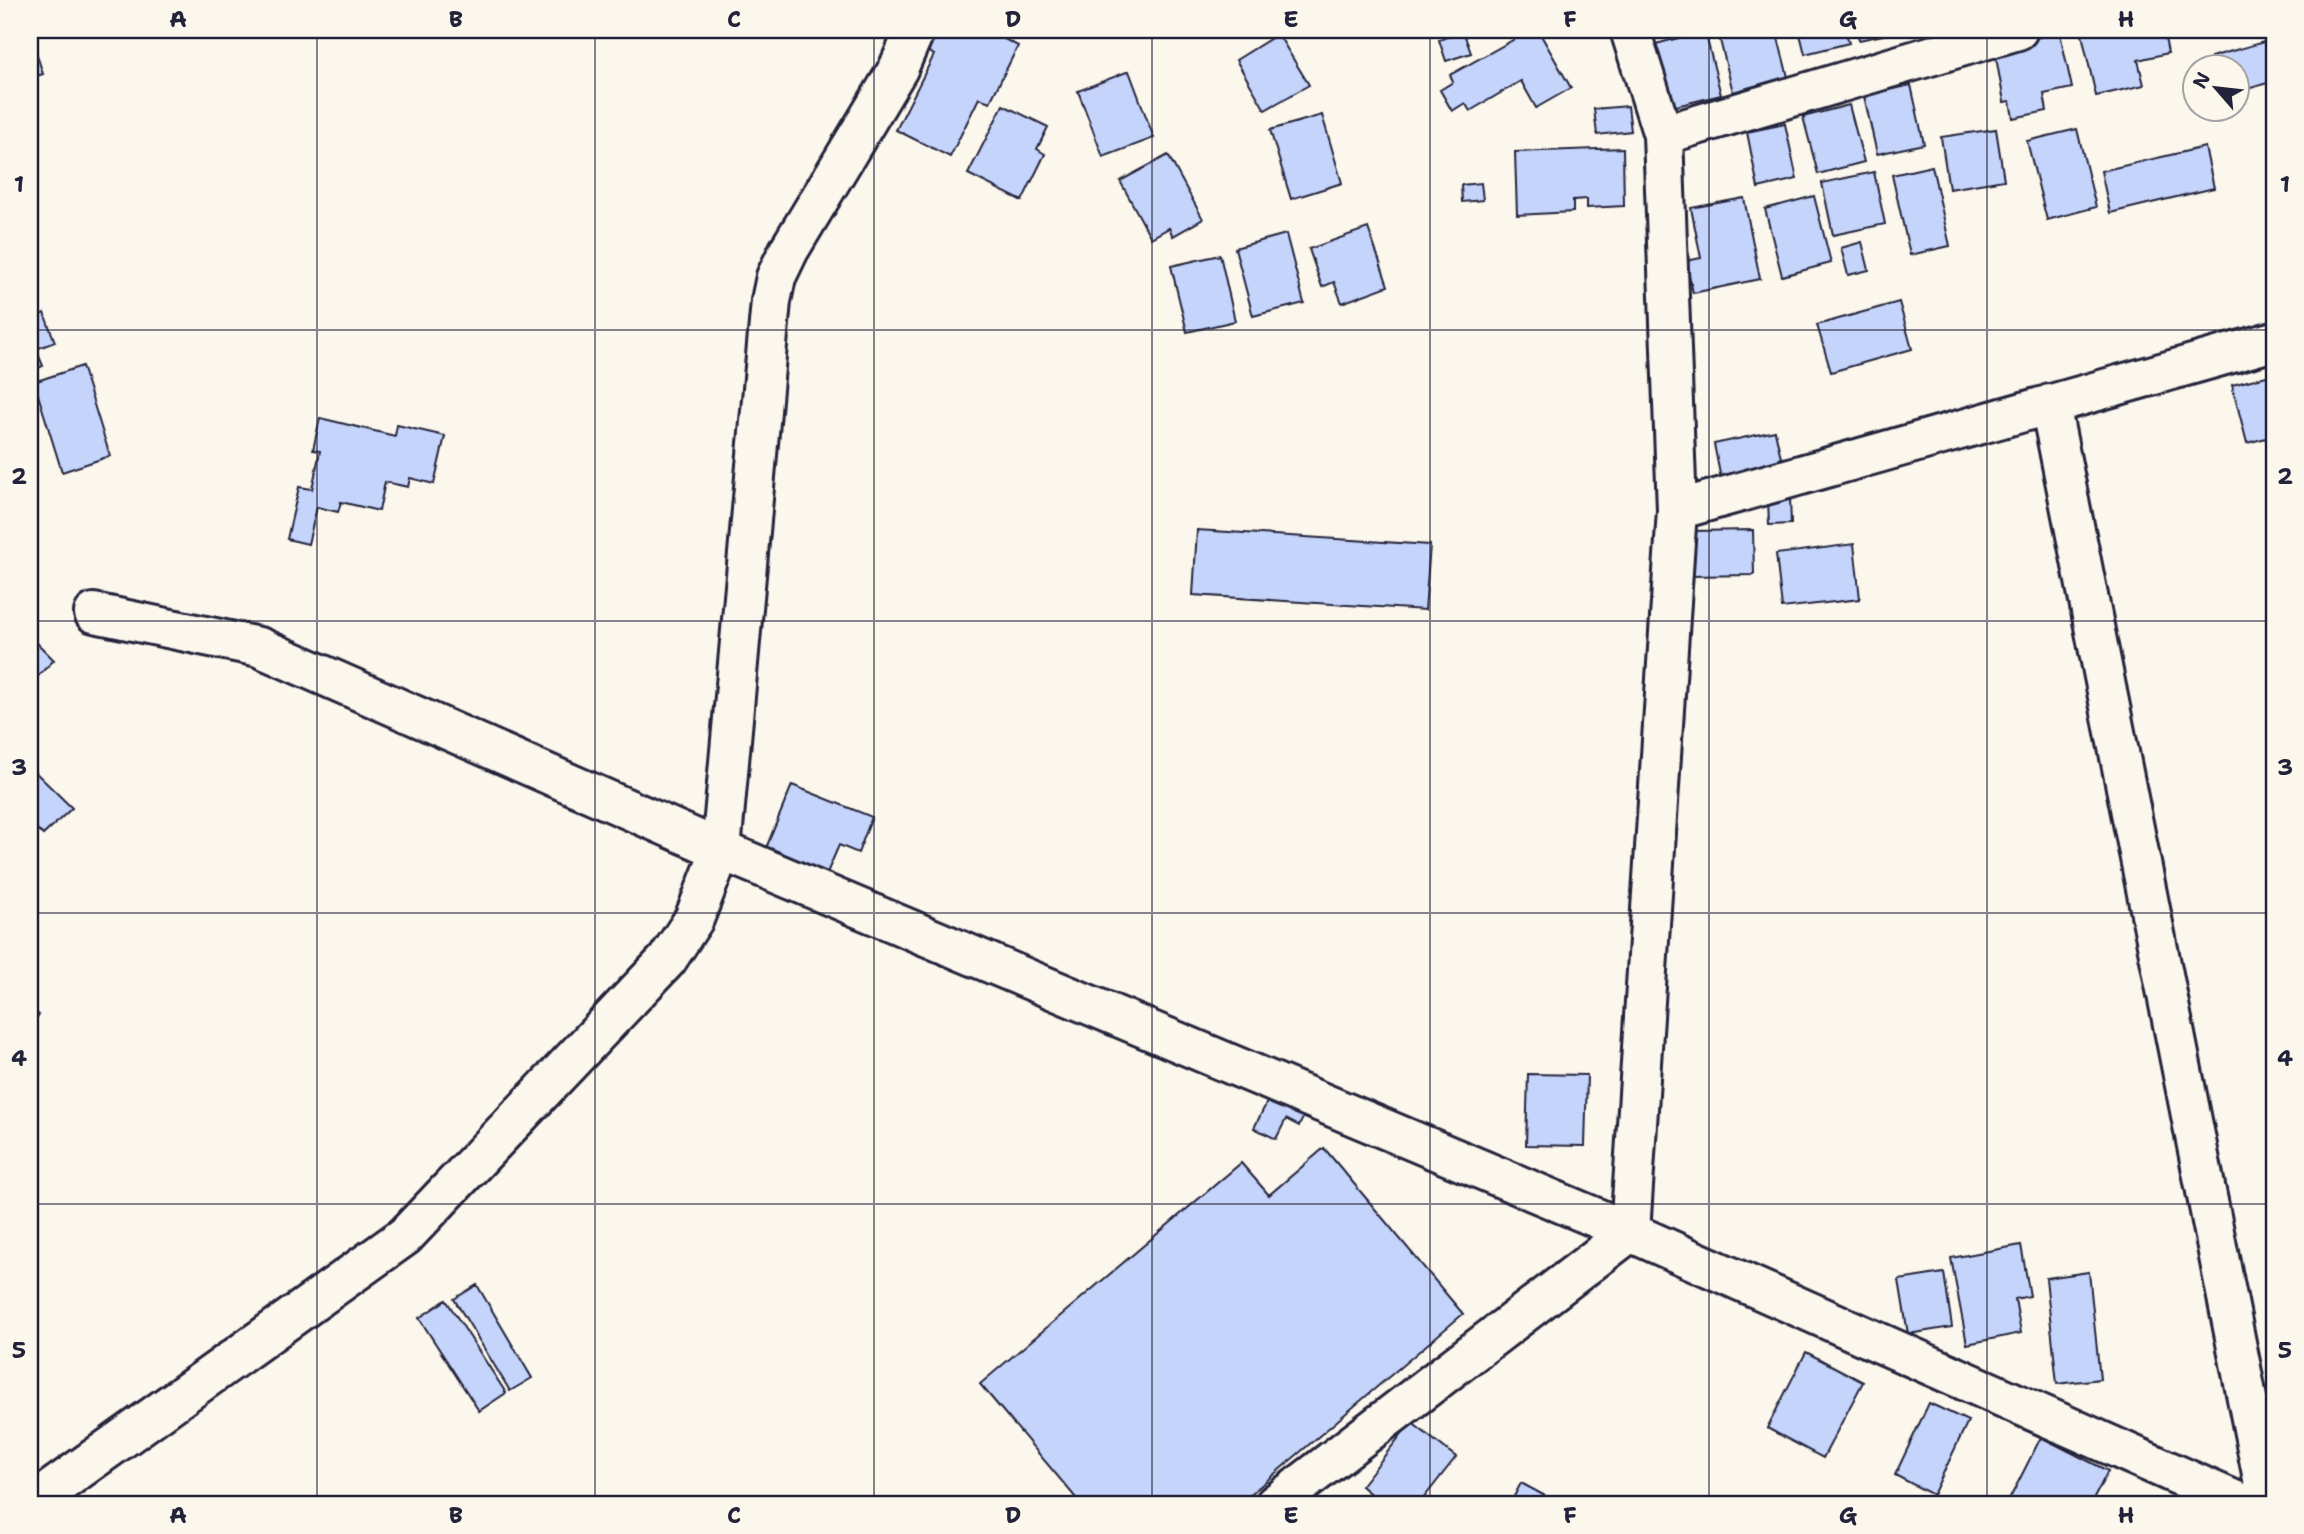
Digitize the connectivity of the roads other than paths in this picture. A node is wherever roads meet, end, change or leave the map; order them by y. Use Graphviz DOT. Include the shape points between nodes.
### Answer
graph roads {
  1 [pos="915,30"];
  2 [pos="1630,30"];
  3 [pos="2018,30"];
  4 [pos="1663,135"];
  5 [pos="2274,341"];
  6 [pos="2050,404"];
  7 [pos="1677,510"];
  8 [pos="94,613"];
  9 [pos="721,850"];
  10 [pos="1630,1232"];
  11 [pos="31,1504"];
  12 [pos="1275,1504"];
  13 [pos="2243,1504"];
  14 [pos="2268,1504"];
  1 -- 9 [label="street" via="898,69 776,277"];
  2 -- 4 [label="street"];
  3 -- 4 [label="street"];
  4 -- 7 [label="street"];
  5 -- 6 [label="street"];
  6 -- 7 [label="street"];
  6 -- 14 [label="street"];
  7 -- 10 [label="street"];
  8 -- 9 [label="street" via="259,647"];
  9 -- 10 [label="street"];
  9 -- 11 [label="street" via="694,919 667,960 405,1236"];
  10 -- 12 [label="street"];
  10 -- 13 [label="street"];
}
